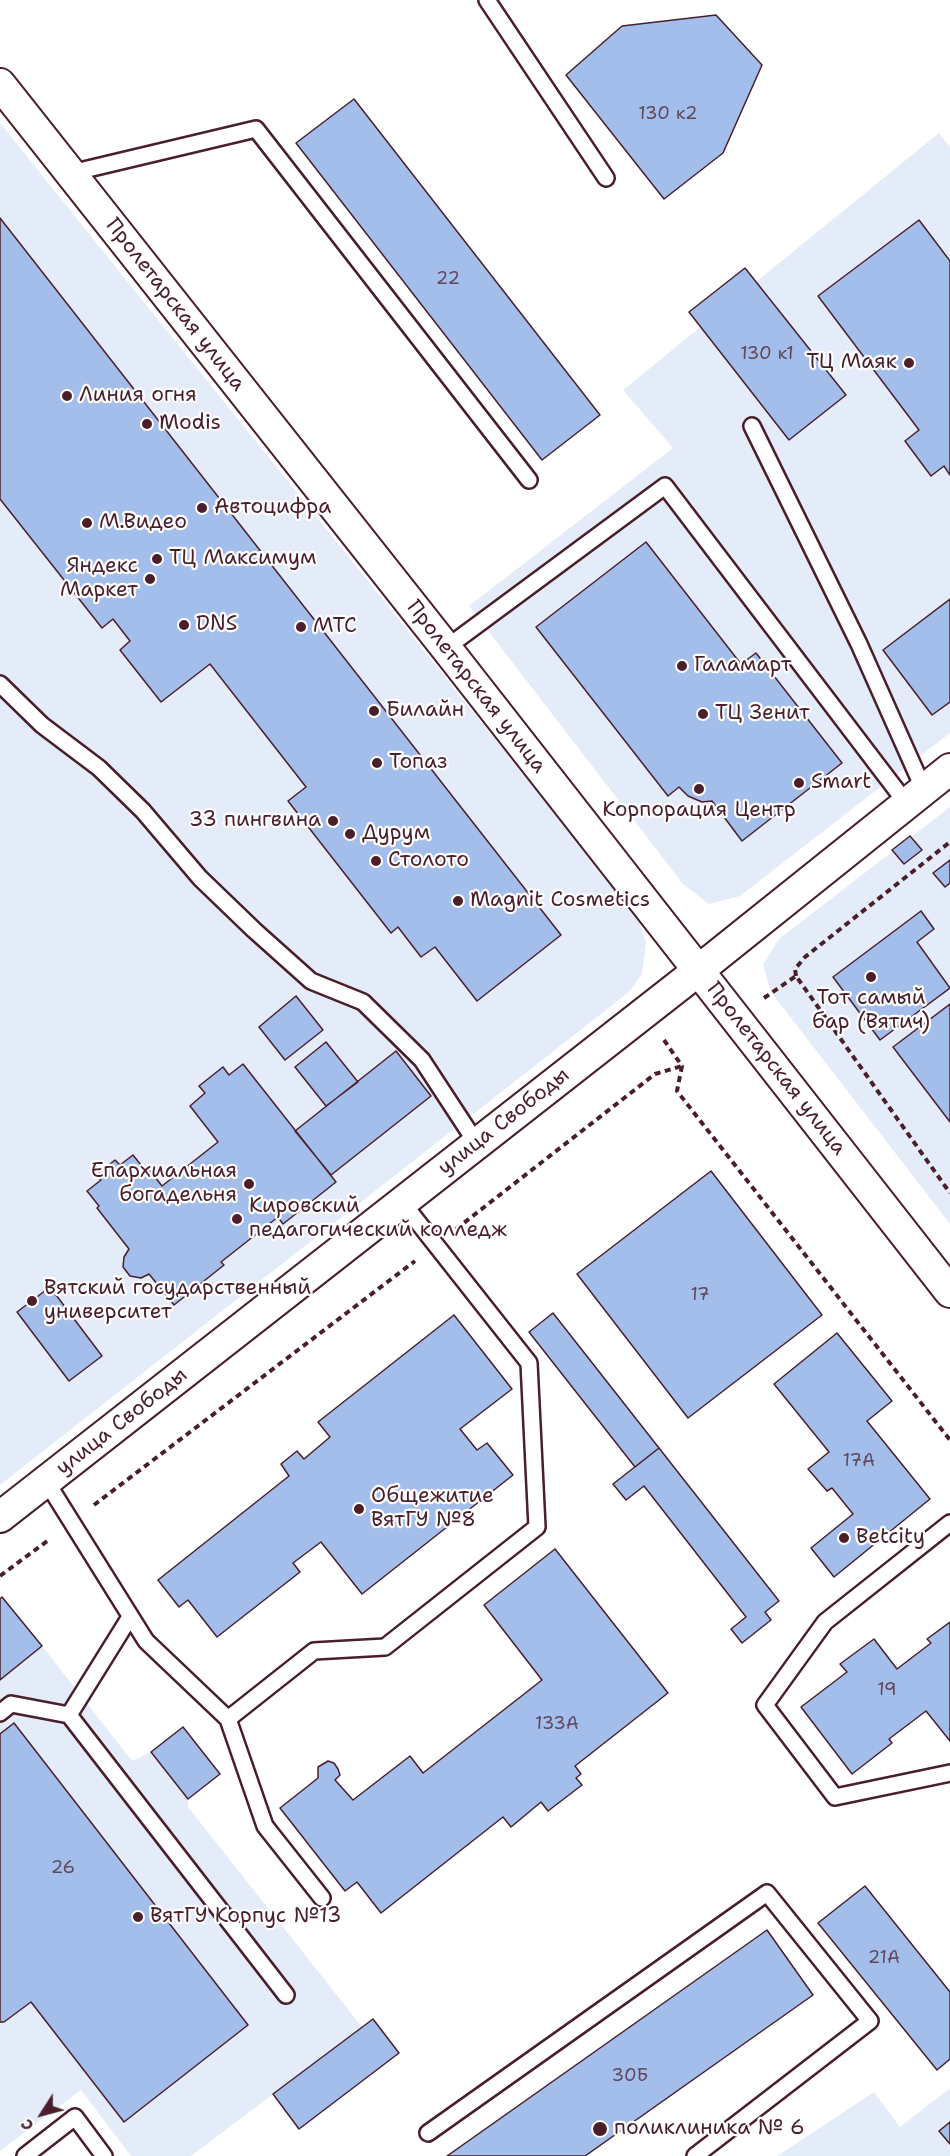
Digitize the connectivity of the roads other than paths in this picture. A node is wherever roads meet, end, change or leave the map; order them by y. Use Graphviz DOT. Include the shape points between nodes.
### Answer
graph roads {
  1 [pos="487,0"];
  2 [pos="4,99"];
  3 [pos="71,173"];
  4 [pos="606,178"];
  5 [pos="752,426"];
  6 [pos="530,480"];
  7 [pos="446,648"];
  8 [pos="0,684"];
  9 [pos="950,769"];
  10 [pos="916,797"];
  11 [pos="699,970"];
  12 [pos="477,1144"];
  13 [pos="402,1202"];
  14 [pos="949,1289"];
  15 [pos="46,1481"];
  16 [pos="0,1517"];
  17 [pos="950,1523"];
  18 [pos="130,1617"];
  19 [pos="0,1713"];
  20 [pos="69,1715"];
  21 [pos="228,1719"];
  22 [pos="950,1773"];
  23 [pos="322,1898"];
  24 [pos="286,1995"];
  25 [pos="428,2133"];
  26 [pos="25,2156"];
  27 [pos="104,2156"];
  28 [pos="695,2156"];
  1 -- 4 [label="lane"];
  2 -- 3 [label="street, Пролетарская улица"];
  3 -- 6 [label="lane" via="256,129"];
  3 -- 7 [label="street, Пролетарская улица"];
  5 -- 10 [label="lane" via="859,644"];
  7 -- 10 [label="lane" via="665,486"];
  7 -- 11 [label="street, Пролетарская улица"];
  8 -- 12 [label="lane" via="42,725 99,768 143,811 201,878 311,981 363,1002 372,1010 422,1060"];
  9 -- 10 [label="street, улица Свободы"];
  10 -- 11 [label="street, улица Свободы"];
  11 -- 12 [label="street, улица Свободы"];
  11 -- 14 [label="street, Пролетарская улица"];
  12 -- 13 [label="street, улица Свободы"];
  13 -- 15 [label="street, улица Свободы"];
  13 -- 21 [label="lane" via="529,1363 537,1527 385,1647 314,1651"];
  15 -- 16 [label="street, улица Свободы"];
  15 -- 18 [label="lane"];
  17 -- 22 [label="lane" via="825,1622 765,1705 835,1797"];
  18 -- 20 [label="lane"];
  18 -- 21 [label="lane" via="146,1641"];
  19 -- 20 [label="lane" via="11,1704"];
  20 -- 24 [label="lane"];
  21 -- 23 [label="lane" via="265,1826"];
  25 -- 28 [label="lane" via="768,1893 870,2021"];
  26 -- 27 [label="lane" via="75,2117"];
}
